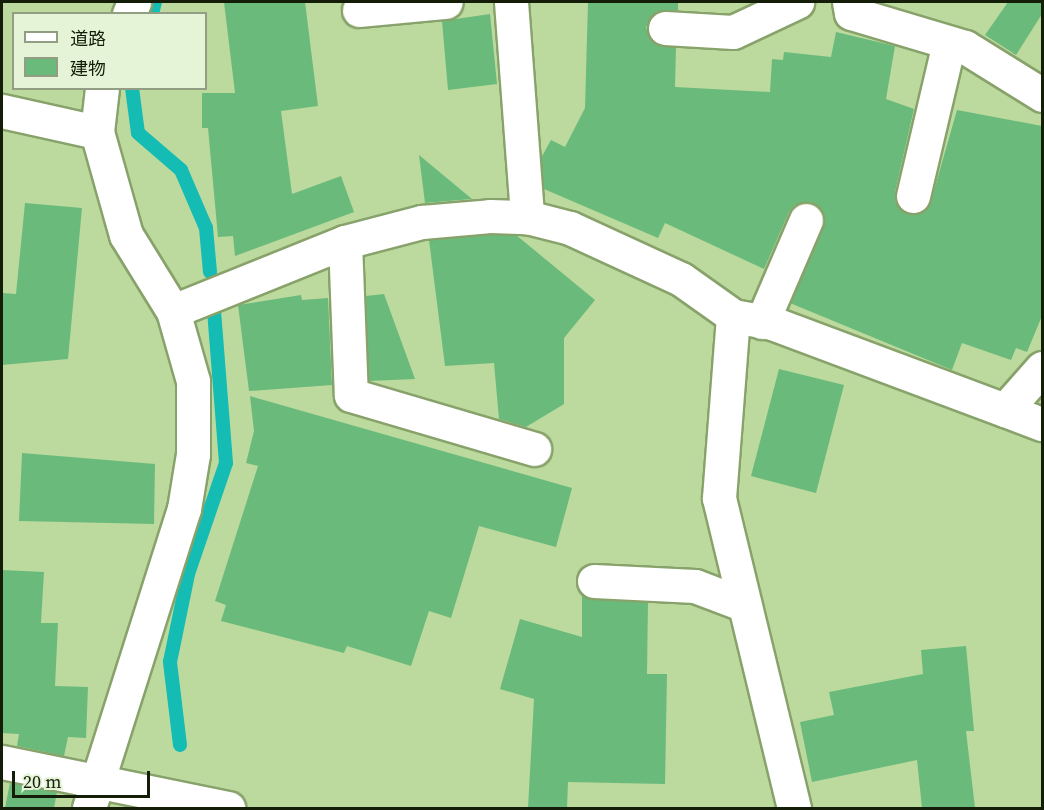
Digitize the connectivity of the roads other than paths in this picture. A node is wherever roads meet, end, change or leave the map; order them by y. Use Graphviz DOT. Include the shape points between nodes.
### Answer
graph roads {
  1 [pos="446,2"];
  2 [pos="511,2"];
  3 [pos="797,2"];
  4 [pos="849,2"];
  5 [pos="359,10"];
  6 [pos="665,28"];
  7 [pos="949,43"];
  8 [pos="102,90"];
  9 [pos="1042,94"];
  10 [pos="2,111"];
  11 [pos="97,132"];
  12 [pos="913,196"];
  13 [pos="527,217"];
  14 [pos="806,220"];
  15 [pos="345,242"];
  16 [pos="173,311"];
  17 [pos="748,319"];
  18 [pos="1042,368"];
  19 [pos="1005,410"];
  20 [pos="1042,424"];
  21 [pos="534,449"];
  22 [pos="594,580"];
  23 [pos="746,605"];
  24 [pos="2,762"];
  25 [pos="93,795"];
  26 [pos="228,808"];
  27 [pos="794,808"];
  1 -- 5 [label="street"];
  2 -- 13 [label="street"];
  3 -- 6 [label="street" via="733,32"];
  4 -- 7 [label="street" via="851,13"];
  7 -- 9 [label="street"];
  7 -- 12 [label="street"];
  8 -- 11 [label="street"];
  10 -- 11 [label="street"];
  11 -- 16 [label="street" via="126,235"];
  13 -- 15 [label="street" via="422,222"];
  13 -- 17 [label="street" via="570,228 681,279"];
  14 -- 17 [label="street"];
  15 -- 16 [label="street"];
  15 -- 21 [label="street" via="351,395"];
  16 -- 25 [label="street" via="193,381 194,454 184,509"];
  17 -- 19 [label="street"];
  17 -- 23 [label="street" via="719,498"];
  18 -- 19 [label="street"];
  19 -- 20 [label="street"];
  22 -- 23 [label="street" via="695,586"];
  23 -- 27 [label="street"];
  24 -- 25 [label="street"];
  25 -- 26 [label="street"];
}
